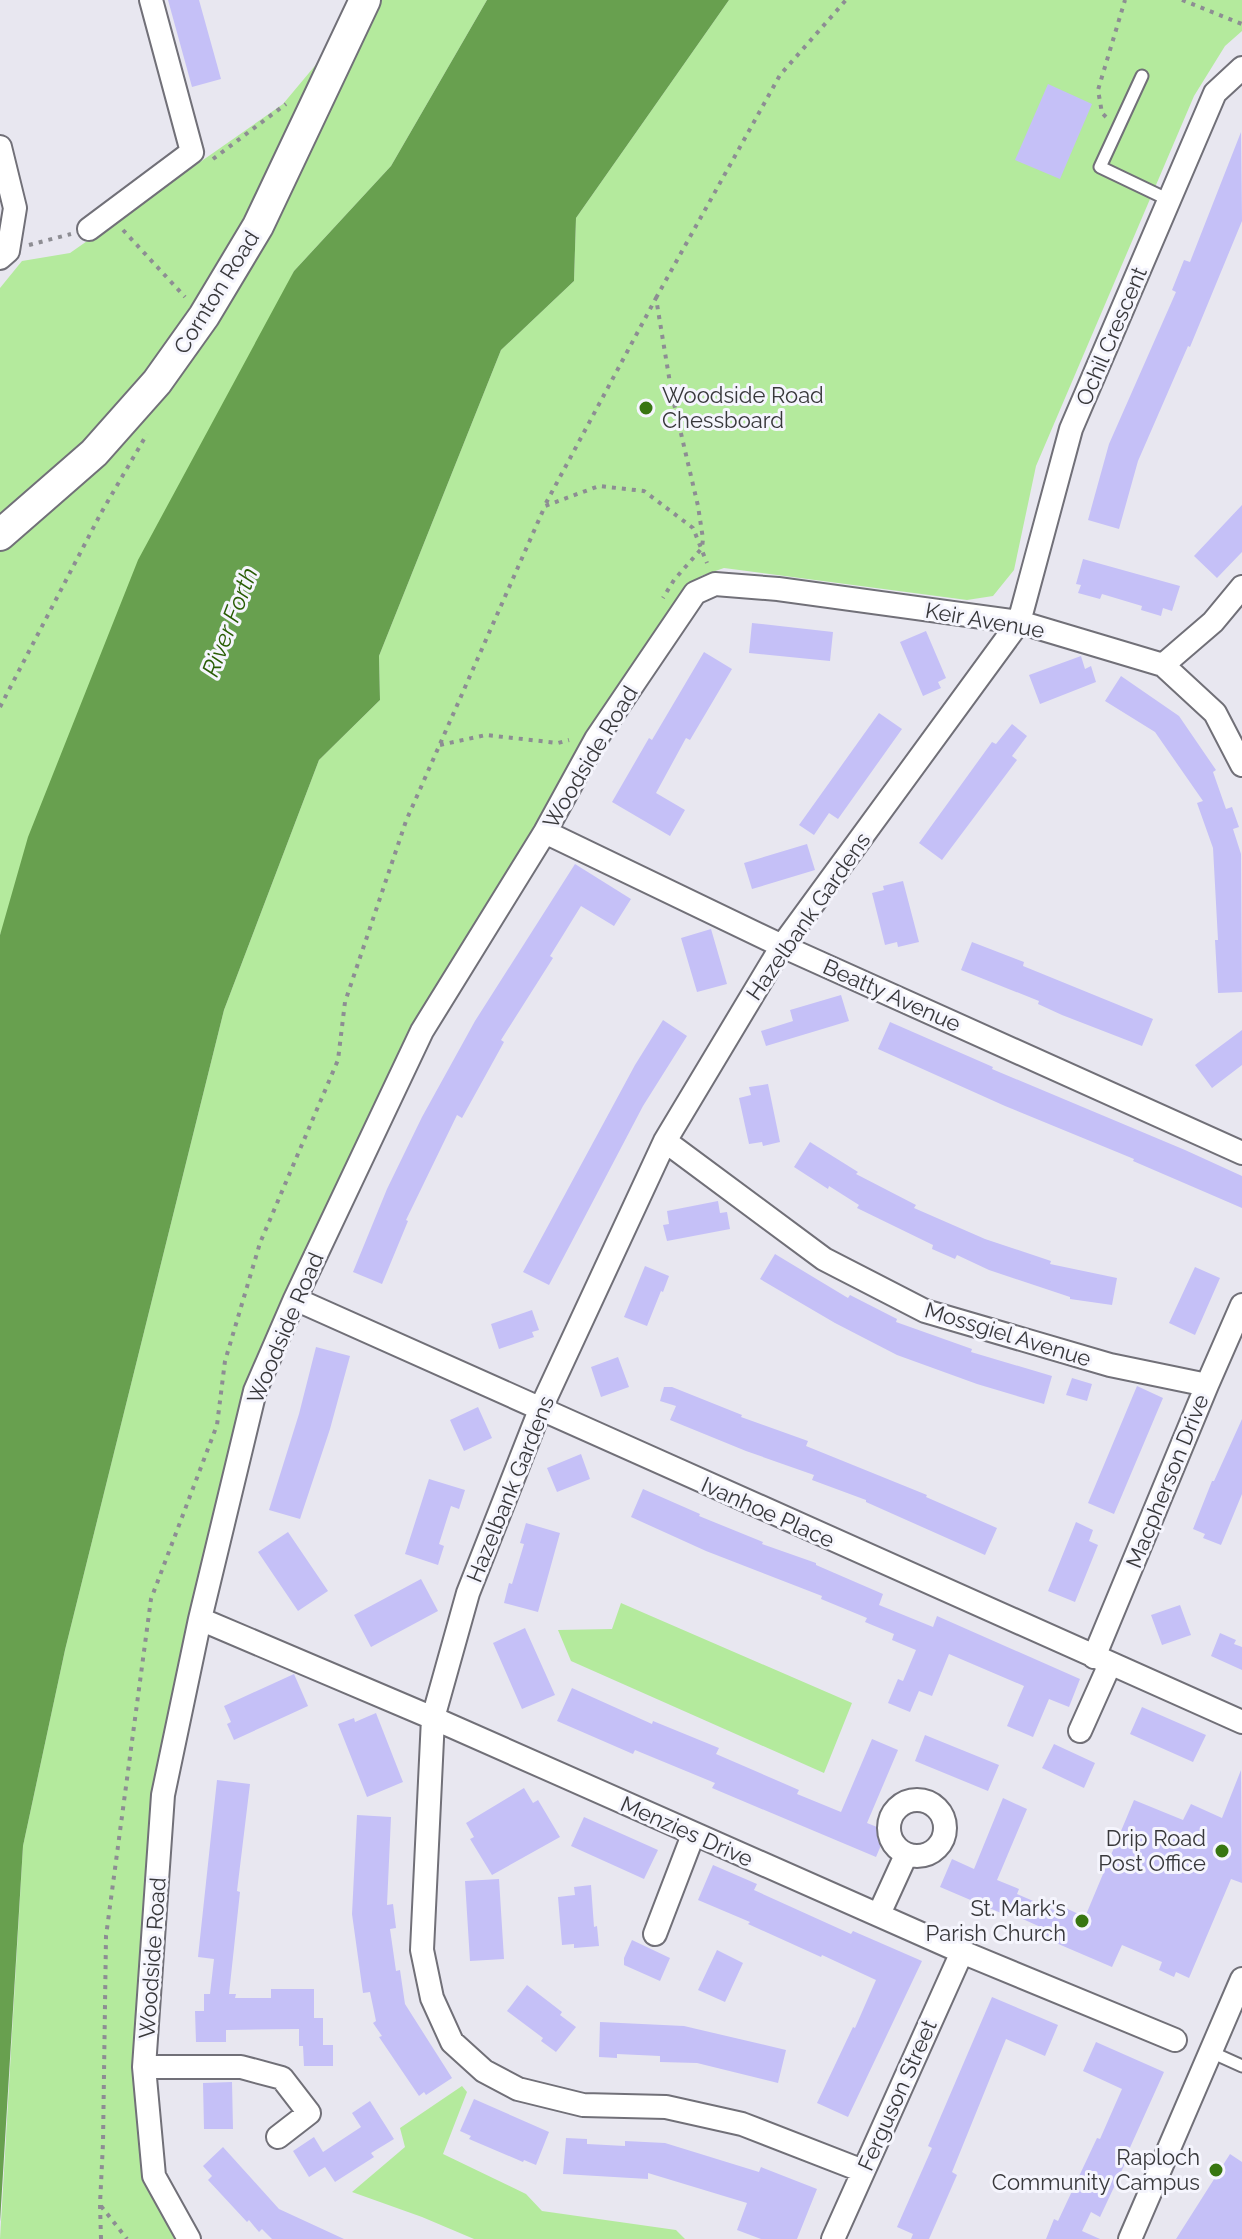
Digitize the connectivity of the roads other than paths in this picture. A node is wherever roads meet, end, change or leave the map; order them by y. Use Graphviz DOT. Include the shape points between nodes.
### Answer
graph roads {
  1 [pos="151,0"];
  2 [pos="365,0"];
  3 [pos="1242,68"];
  4 [pos="1142,76"];
  5 [pos="0,147"];
  6 [pos="1169,200"];
  7 [pos="89,229"];
  8 [pos="4,254"];
  9 [pos="0,535"];
  10 [pos="1242,587"];
  11 [pos="695,593"];
  12 [pos="1019,622"];
  13 [pos="1163,665"];
  14 [pos="1242,765"];
  15 [pos="545,832"];
  16 [pos="782,946"];
  17 [pos="665,1141"];
  18 [pos="1242,1153"];
  19 [pos="295,1299"];
  20 [pos="1242,1305"];
  21 [pos="1207,1385"];
  22 [pos="540,1410"];
  23 [pos="200,1619"];
  24 [pos="1102,1661"];
  25 [pos="433,1718"];
  26 [pos="1242,1722"];
  27 [pos="1080,1731"];
  28 [pos="693,1835"];
  29 [pos="906,1855"];
  30 [pos="879,1914"];
  31 [pos="655,1934"];
  32 [pos="962,1952"];
  33 [pos="1242,1979"];
  34 [pos="1175,2040"];
  35 [pos="1211,2052"];
  36 [pos="1242,2066"];
  37 [pos="144,2067"];
  38 [pos="278,2137"];
  39 [pos="863,2171"];
  40 [pos="189,2239"];
  41 [pos="833,2239"];
  42 [pos="1130,2239"];
  1 -- 7 [label="street" via="192,152"];
  2 -- 9 [label="main road, Cornton Road" via="258,226 207,312 157,382 94,453"];
  3 -- 6 [label="street, Ochil Crescent" via="1215,93"];
  4 -- 6 [label="lane" via="1100,167"];
  5 -- 8 [label="street" via="15,208"];
  6 -- 12 [label="street, Ochil Crescent" via="1071,429"];
  10 -- 13 [label="street" via="1213,622"];
  11 -- 12 [label="street, Keir Avenue" via="715,584 778,589"];
  11 -- 15 [label="street, Woodside Road" via="596,739"];
  12 -- 13 [label="street, Keir Avenue"];
  12 -- 16 [label="street, Hazelbank Gardens"];
  13 -- 14 [label="street" via="1215,713"];
  15 -- 16 [label="street, Beatty Avenue"];
  15 -- 19 [label="street, Woodside Road" via="422,1031"];
  16 -- 17 [label="street, Hazelbank Gardens"];
  16 -- 18 [label="street, Beatty Avenue"];
  17 -- 21 [label="street, Mossgiel Avenue" via="824,1259 925,1311 1110,1365"];
  17 -- 22 [label="street, Hazelbank Gardens"];
  19 -- 22 [label="street, Ivanhoe Place"];
  19 -- 23 [label="street, Woodside Road" via="255,1391"];
  20 -- 21 [label="street, Macpherson Drive"];
  21 -- 24 [label="street, Macpherson Drive"];
  22 -- 24 [label="street, Ivanhoe Place"];
  22 -- 25 [label="street, Hazelbank Gardens" via="468,1593"];
  23 -- 25 [label="street, Menzies Drive"];
  23 -- 37 [label="street, Woodside Road" via="163,1795"];
  24 -- 26 [label="street, Ivanhoe Place"];
  24 -- 27 [label="street, Macpherson Drive"];
  25 -- 28 [label="street, Menzies Drive"];
  25 -- 39 [label="street, Hazelbank Gardens" via="422,1950 432,1998 452,2042 484,2071 518,2089 583,2105 666,2107 742,2124"];
  28 -- 30 [label="street, Menzies Drive"];
  28 -- 31 [label="street"];
  29 -- 30 [label="street"];
  30 -- 32 [label="street, Menzies Drive"];
  32 -- 34 [label="street, Menzies Drive"];
  32 -- 39 [label="street, Ferguson Street"];
  33 -- 35 [label="street"];
  35 -- 36 [label="lane"];
  35 -- 42 [label="street"];
  37 -- 38 [label="street" via="241,2067 282,2078 309,2113"];
  37 -- 40 [label="street, Woodside Road" via="154,2176"];
  39 -- 41 [label="street, Ferguson Street"];
}
